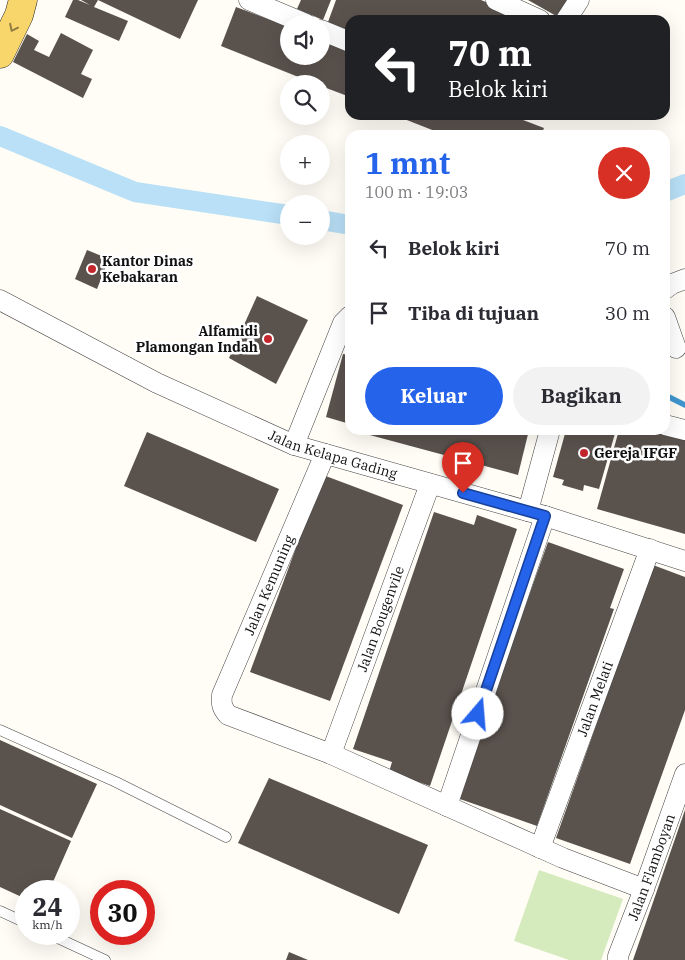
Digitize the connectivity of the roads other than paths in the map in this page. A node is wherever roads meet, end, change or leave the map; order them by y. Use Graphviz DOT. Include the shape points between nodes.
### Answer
graph roads {
  1 [pos="23,0"];
  2 [pos="249,0"];
  3 [pos="496,0"];
  4 [pos="579,0"];
  5 [pos="285,15"];
  6 [pos="529,15"];
  7 [pos="569,15"];
  8 [pos="330,34"];
  9 [pos="345,40"];
  10 [pos="0,54"];
  11 [pos="685,279"];
  12 [pos="670,285"];
  13 [pos="0,300"];
  14 [pos="345,322"];
  15 [pos="670,331"];
  16 [pos="676,348"];
  17 [pos="670,426"];
  18 [pos="685,430"];
  19 [pos="549,435"];
  20 [pos="294,446"];
  21 [pos="325,454"];
  22 [pos="430,484"];
  23 [pos="537,514"];
  24 [pos="650,549"];
  25 [pos="685,561"];
  26 [pos="0,730"];
  27 [pos="331,754"];
  28 [pos="685,774"];
  29 [pos="447,806"];
  30 [pos="226,838"];
  31 [pos="540,848"];
  32 [pos="644,889"];
  33 [pos="0,911"];
  34 [pos="15,918"];
  35 [pos="73,945"];
  36 [pos="105,960"];
  37 [pos="618,960"];
  1 -- 10 [label="main road, one-way"];
  2 -- 5 [label="street"];
  3 -- 6 [label="street"];
  4 -- 7 [label="street"];
  8 -- 9 [label="street"];
  11 -- 12 [label="street"];
  13 -- 20 [label="street, Jalan Kelapa Gading" via="157,383"];
  14 -- 20 [label="street"];
  15 -- 16 [label="street"];
  17 -- 18 [label="street"];
  19 -- 23 [label="street"];
  20 -- 21 [label="street, Jalan Kelapa Gading"];
  21 -- 22 [label="street, Jalan Kelapa Gading"];
  21 -- 27 [label="street, Jalan Kemuning" via="222,695 222,705 228,715"];
  22 -- 23 [label="street, Jalan Kelapa Gading"];
  22 -- 27 [label="street, Jalan Bougenvile"];
  23 -- 24 [label="street, Jalan Kelapa Gading"];
  23 -- 29 [label="street"];
  24 -- 25 [label="street, Jalan Kelapa Gading"];
  24 -- 31 [label="street, Jalan Melati"];
  26 -- 30 [label="lane" via="116,782"];
  27 -- 29 [label="street"];
  28 -- 32 [label="street, Jalan Flamboyan"];
  29 -- 31 [label="street"];
  31 -- 32 [label="street"];
  32 -- 37 [label="street, Jalan Flamboyan"];
  33 -- 34 [label="lane"];
  35 -- 36 [label="lane"];
}
